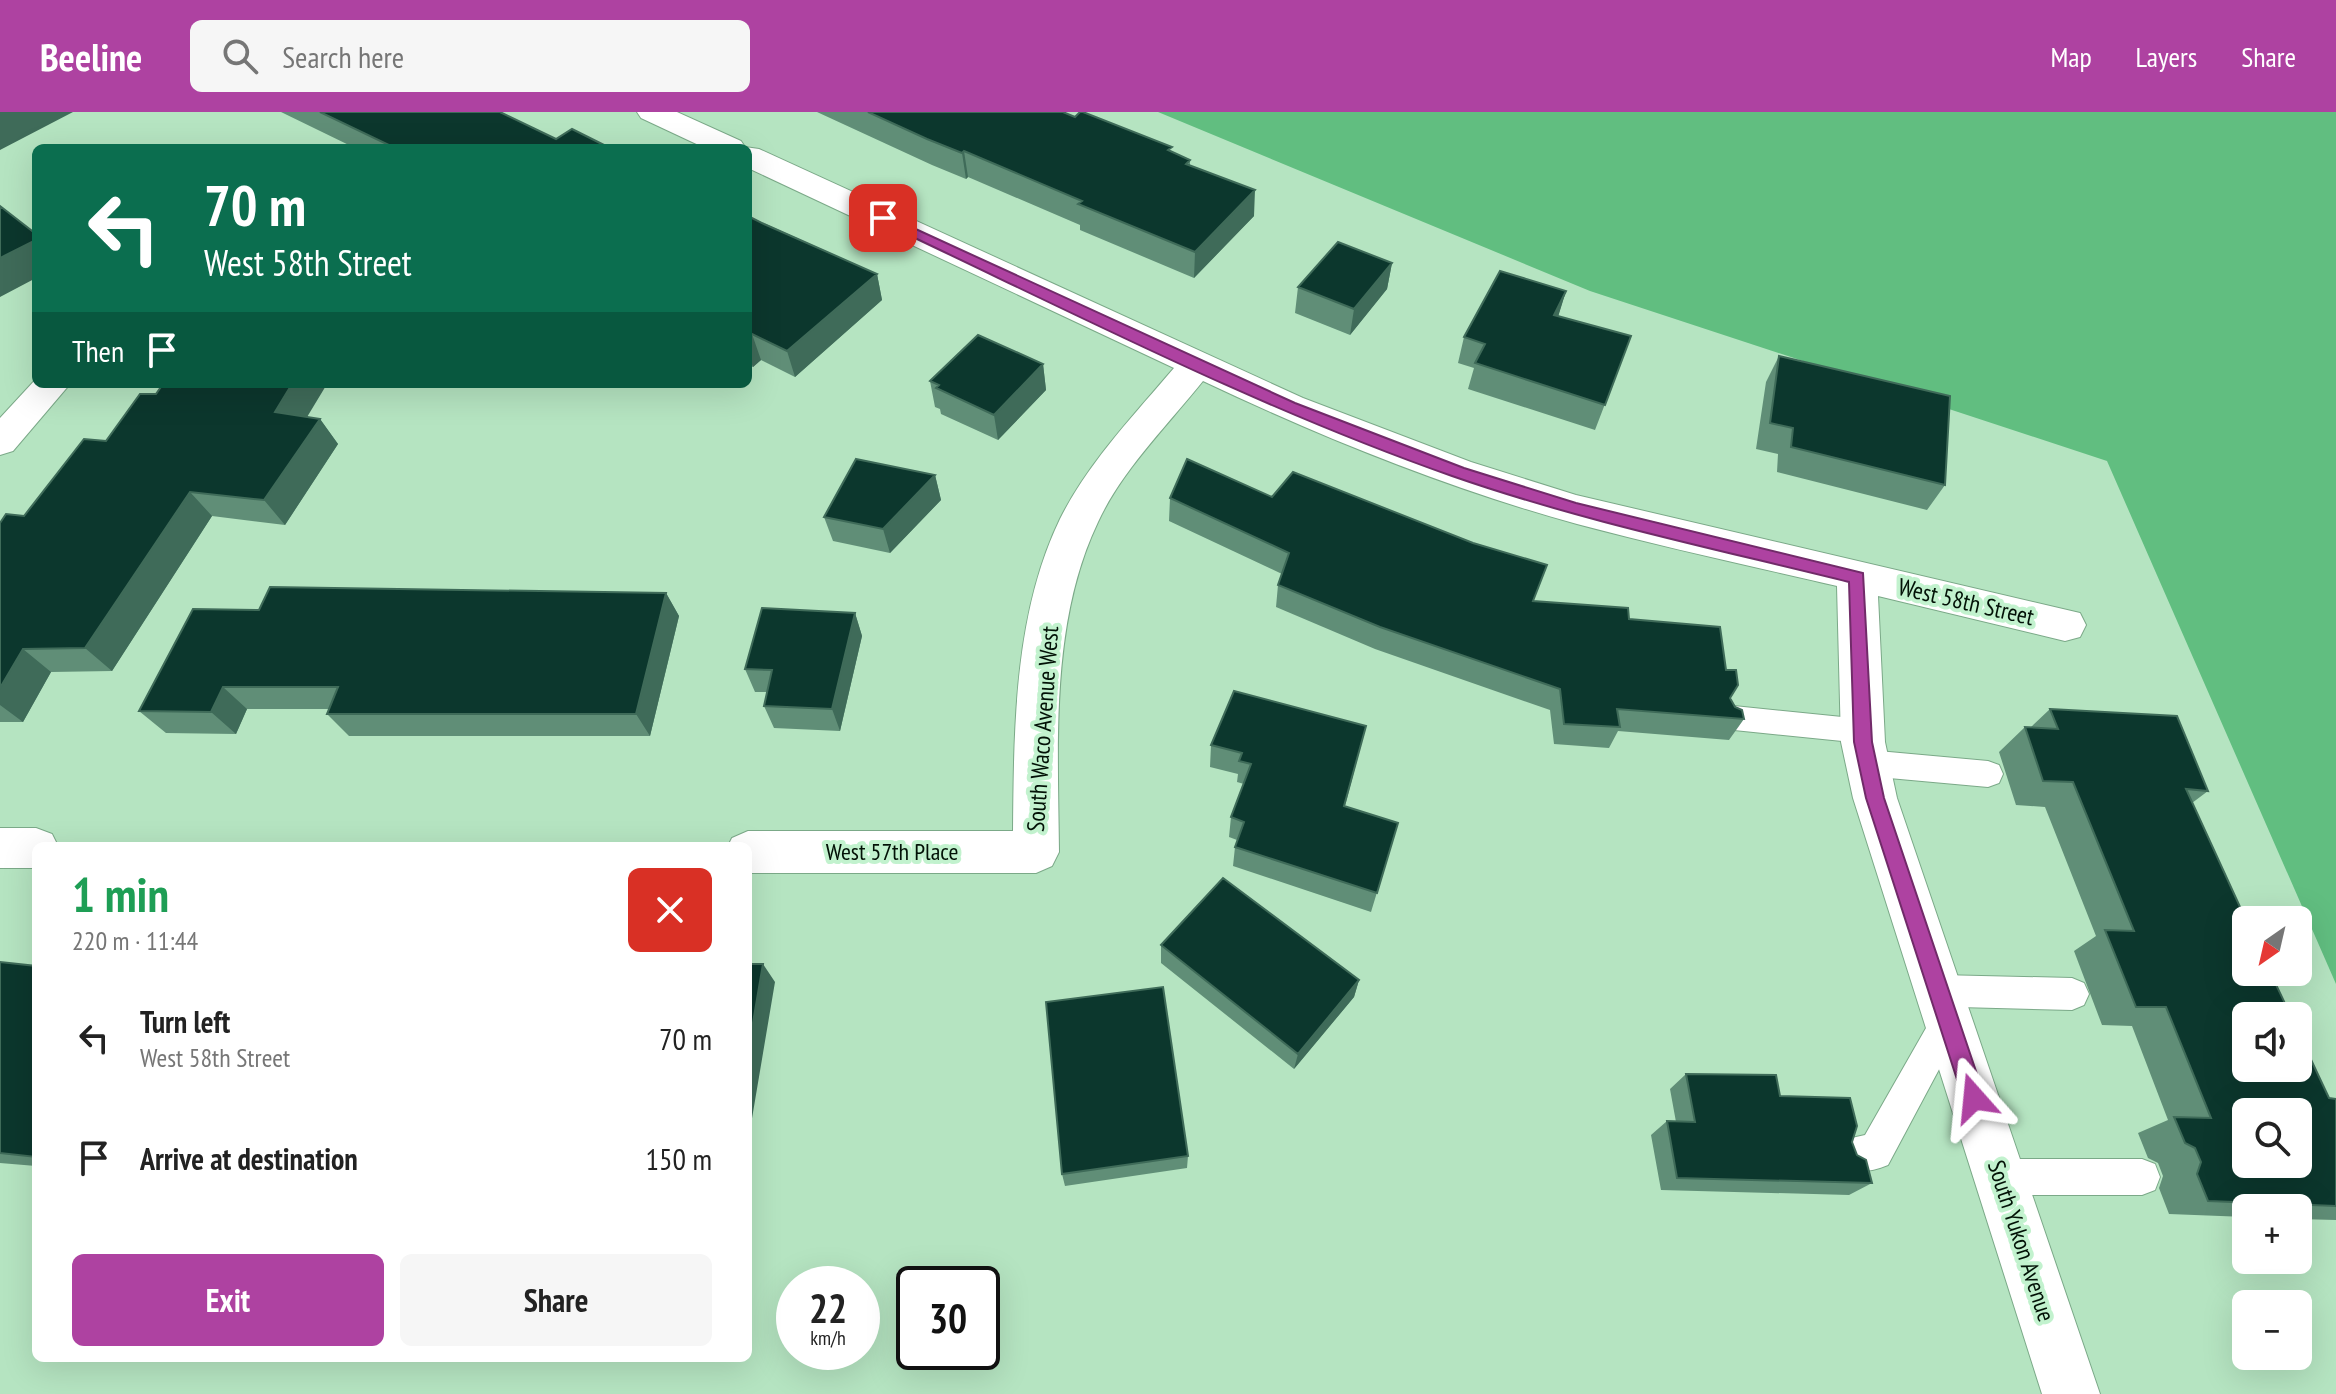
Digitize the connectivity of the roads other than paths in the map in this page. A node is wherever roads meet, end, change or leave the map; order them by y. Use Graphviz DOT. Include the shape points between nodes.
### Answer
graph roads {
  1 [pos="652,112"];
  2 [pos="721,144"];
  3 [pos="752,158"];
  4 [pos="1198,363"];
  5 [pos="48,388"];
  6 [pos="0,442"];
  7 [pos="1857,577"];
  8 [pos="2065,625"];
  9 [pos="1734,718"];
  10 [pos="1865,747"];
  11 [pos="1988,774"];
  12 [pos="0,848"];
  13 [pos="32,848"];
  14 [pos="752,852"];
  15 [pos="1036,852"];
  16 [pos="2072,994"];
  17 [pos="1943,1005"];
  18 [pos="1851,1154"];
  19 [pos="2000,1177"];
  20 [pos="2142,1177"];
  21 [pos="2071,1394"];
  1 -- 2 [label="street"];
  3 -- 4 [label="street, West 58th Street"];
  4 -- 7 [label="street, West 58th Street" via="1290,407 1470,476 1576,509"];
  4 -- 15 [label="street, South Waco Avenue West" via="1106,475 1078,521 1062,567 1047,626 1041,690"];
  5 -- 6 [label="street"];
  7 -- 8 [label="street, West 58th Street"];
  7 -- 10 [label="street, South Yukon Avenue"];
  9 -- 10 [label="lane"];
  10 -- 11 [label="lane"];
  10 -- 17 [label="street, South Yukon Avenue" via="1875,798"];
  12 -- 13 [label="street"];
  14 -- 15 [label="street, West 57th Place"];
  16 -- 17 [label="lane"];
  17 -- 18 [label="lane" via="1875,1152"];
  17 -- 19 [label="street, South Yukon Avenue"];
  19 -- 20 [label="lane"];
  19 -- 21 [label="street, South Yukon Avenue"];
}
